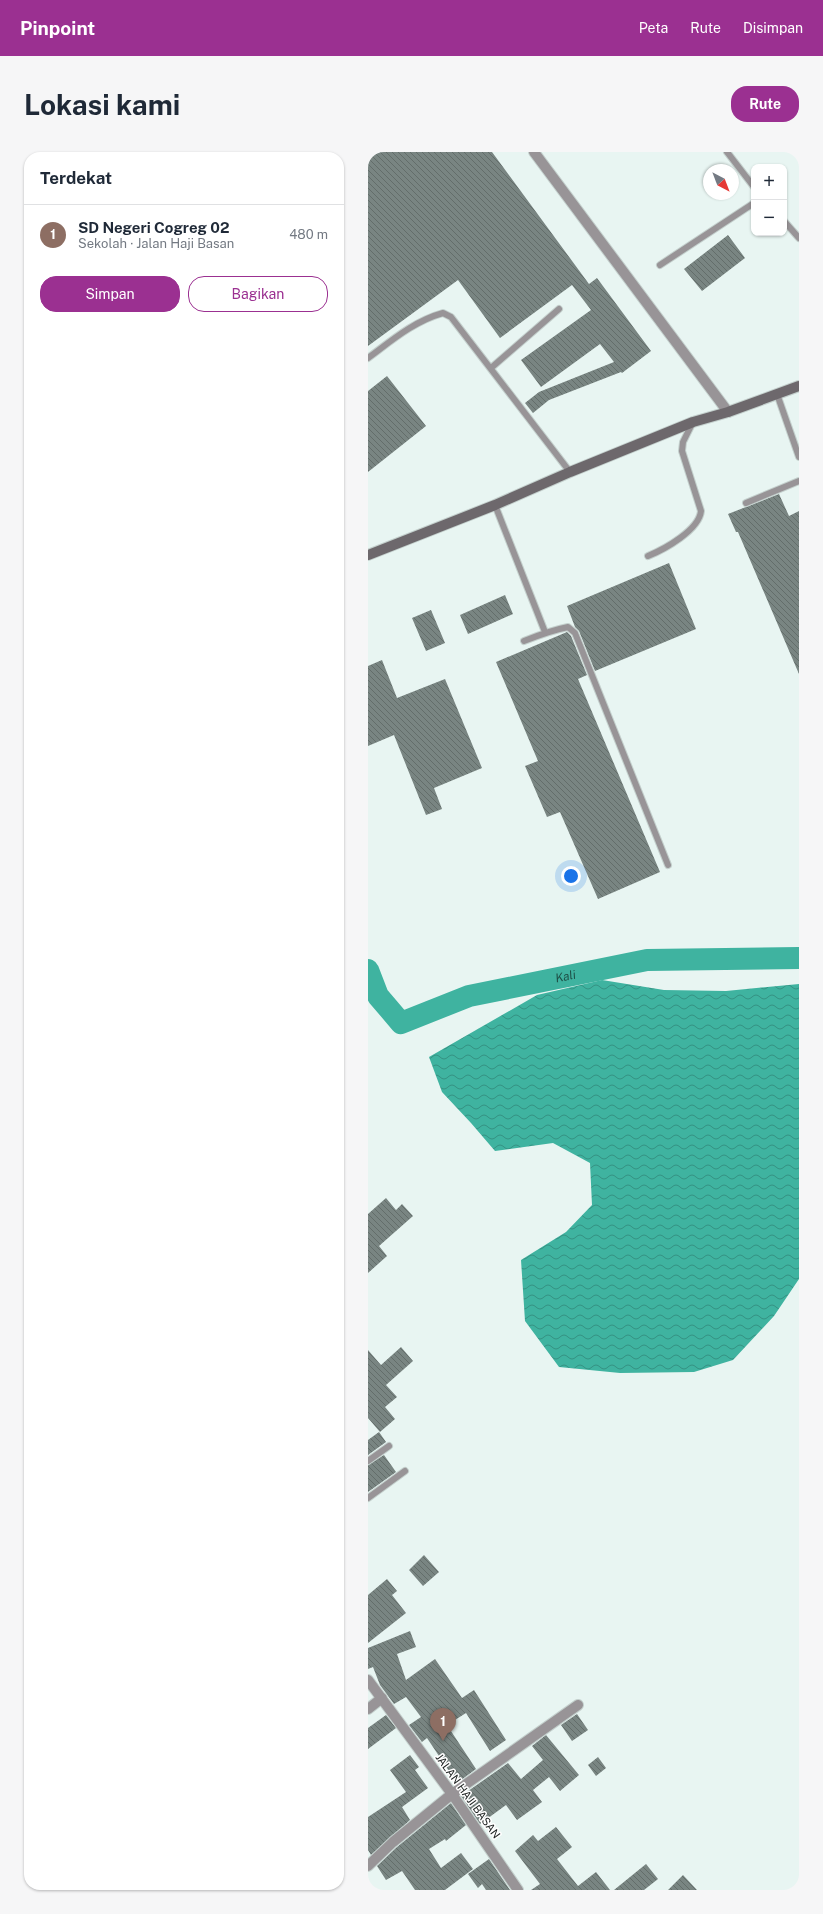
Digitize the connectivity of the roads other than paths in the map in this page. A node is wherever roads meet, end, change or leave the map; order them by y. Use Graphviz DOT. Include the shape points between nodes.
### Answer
graph roads {
  1 [pos="534,152"];
  2 [pos="727,152"];
  3 [pos="751,183"];
  4 [pos="751,205"];
  5 [pos="787,224"];
  6 [pos="797,231"];
  7 [pos="799,238"];
  8 [pos="660,266"];
  9 [pos="559,309"];
  10 [pos="368,358"];
  11 [pos="491,368"];
  12 [pos="799,386"];
  13 [pos="777,394"];
  14 [pos="728,412"];
  15 [pos="693,422"];
  16 [pos="799,458"];
  17 [pos="570,472"];
  18 [pos="799,481"];
  19 [pos="746,503"];
  20 [pos="495,505"];
  21 [pos="368,555"];
  22 [pos="648,556"];
  23 [pos="545,632"];
  24 [pos="524,641"];
  25 [pos="668,865"];
  26 [pos="389,1446"];
  27 [pos="368,1461"];
  28 [pos="405,1471"];
  29 [pos="368,1498"];
  30 [pos="368,1680"];
  31 [pos="382,1698"];
  32 [pos="578,1705"];
  33 [pos="368,1709"];
  34 [pos="452,1794"];
  35 [pos="368,1866"];
  36 [pos="518,1890"];
  1 -- 14 [label="street"];
  2 -- 3 [label="lane"];
  4 -- 8 [label="lane"];
  5 -- 6 [label="lane"];
  6 -- 7 [label="lane"];
  9 -- 11 [label="lane"];
  10 -- 11 [label="lane" via="415,325 443,313 459,326"];
  11 -- 17 [label="lane"];
  12 -- 13 [label="street"];
  13 -- 14 [label="street"];
  13 -- 16 [label="lane"];
  14 -- 15 [label="street"];
  15 -- 17 [label="street"];
  15 -- 22 [label="lane" via="683,442 682,451 700,518 669,546"];
  17 -- 20 [label="street"];
  18 -- 19 [label="lane"];
  20 -- 21 [label="street"];
  20 -- 23 [label="lane"];
  23 -- 24 [label="lane"];
  23 -- 25 [label="lane" via="568,627 575,633"];
  26 -- 27 [label="lane"];
  28 -- 29 [label="lane"];
  30 -- 31 [label="street, JALAN HAJI BASAN"];
  31 -- 33 [label="street"];
  31 -- 34 [label="street, JALAN HAJI BASAN"];
  32 -- 34 [label="street"];
  34 -- 35 [label="street"];
  34 -- 36 [label="street, JALAN HAJI BASAN"];
}
